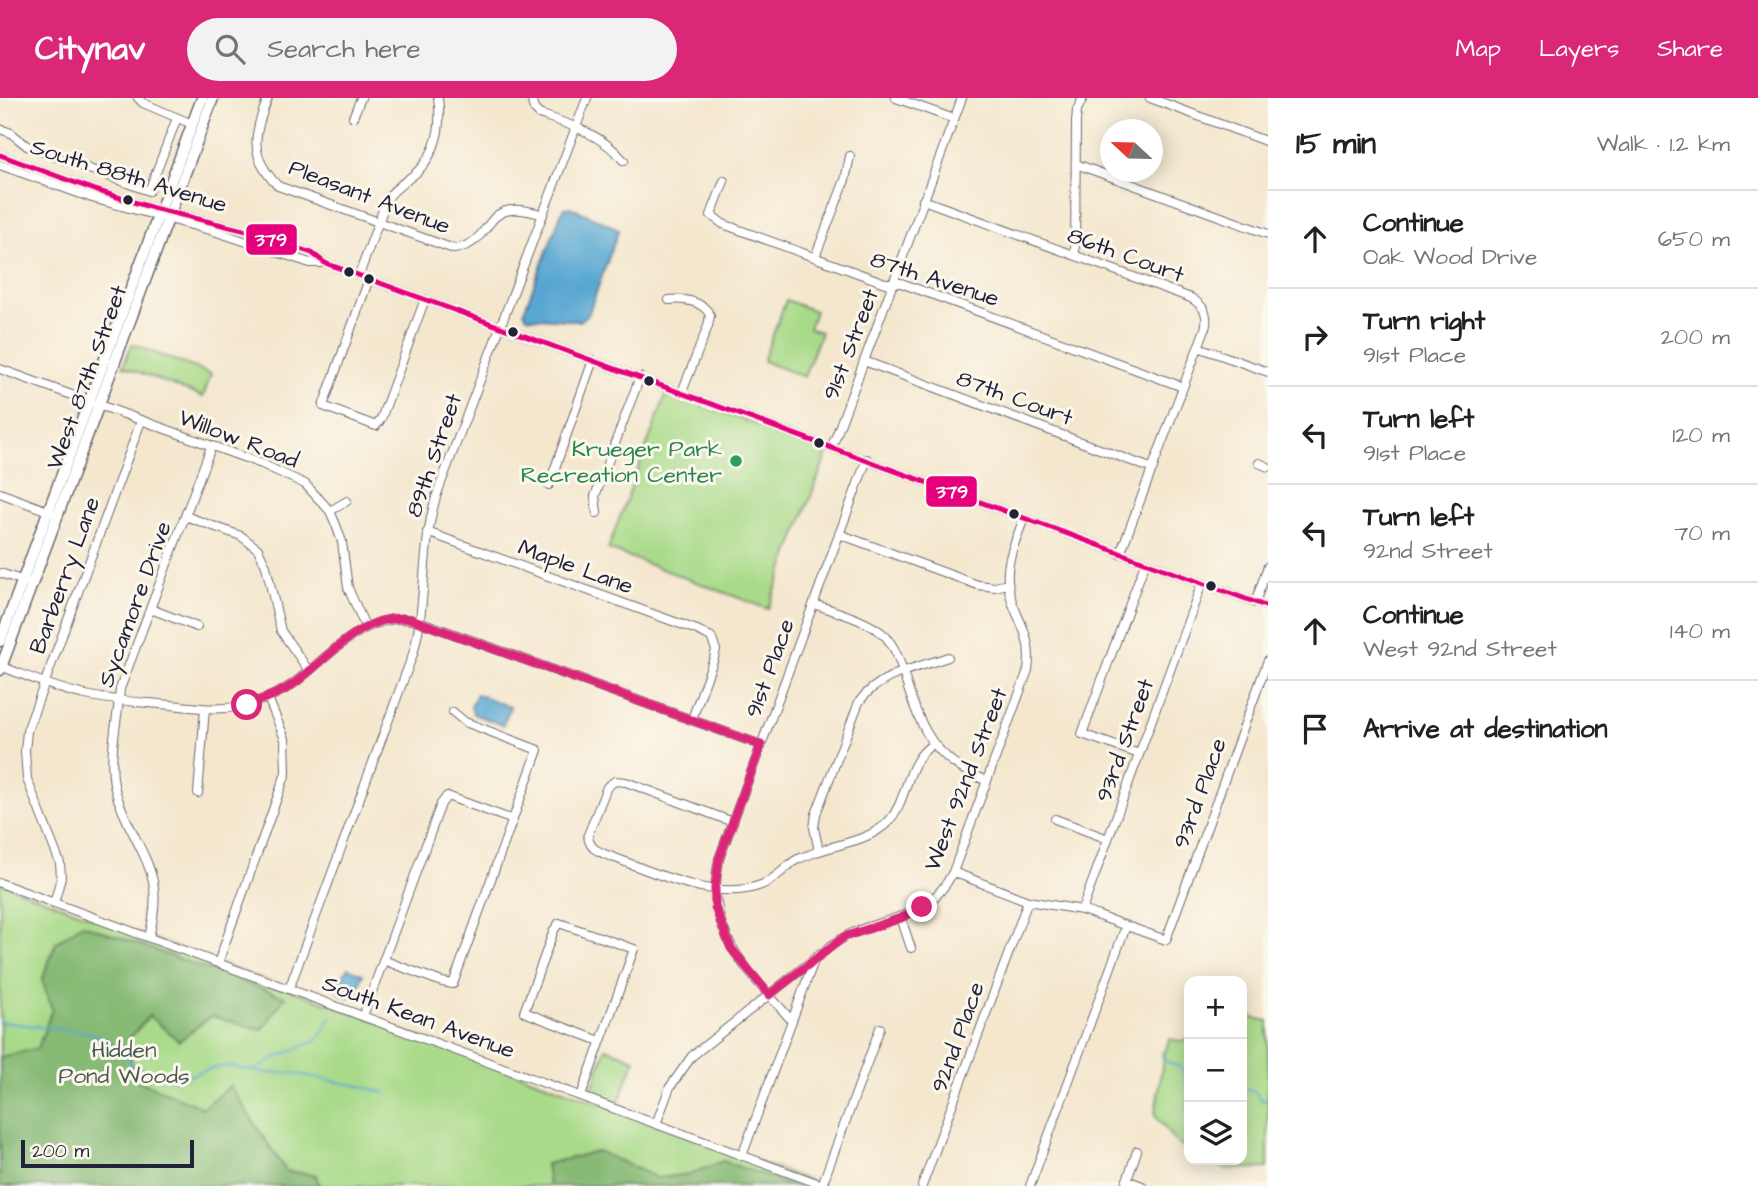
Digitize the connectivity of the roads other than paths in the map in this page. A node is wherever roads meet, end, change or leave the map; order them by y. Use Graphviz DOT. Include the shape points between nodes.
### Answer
graph roads {
  1 [pos="138,98"];
  2 [pos="202,98"];
  3 [pos="213,98"];
  4 [pos="268,98"];
  5 [pos="361,98"];
  6 [pos="438,98"];
  7 [pos="531,98"];
  8 [pos="587,98"];
  9 [pos="897,98"];
  10 [pos="962,98"];
  11 [pos="1083,98"];
  12 [pos="1150,98"];
  13 [pos="353,117"];
  14 [pos="177,118"];
  15 [pos="954,119"];
  16 [pos="192,124"];
  17 [pos="577,127"];
  18 [pos="0,129"];
  19 [pos="1268,142"];
  20 [pos="0,155"];
  21 [pos="850,156"];
  22 [pos="624,162"];
  23 [pos="1076,164"];
  24 [pos="0,165"];
  25 [pos="724,181"];
  26 [pos="923,200"];
  27 [pos="164,214"];
  28 [pos="543,215"];
  29 [pos="378,223"];
  30 [pos="1268,234"];
  31 [pos="1075,255"];
  32 [pos="815,257"];
  33 [pos="359,275"];
  34 [pos="369,279"];
  35 [pos="893,283"];
  36 [pos="425,299"];
  37 [pos="669,300"];
  38 [pos="499,326"];
  39 [pos="1198,347"];
  40 [pos="593,360"];
  41 [pos="864,361"];
  42 [pos="0,369"];
  43 [pos="1268,372"];
  44 [pos="640,377"];
  45 [pos="1183,387"];
  46 [pos="682,392"];
  47 [pos="94,404"];
  48 [pos="141,421"];
  49 [pos="211,447"];
  50 [pos="832,447"];
  51 [pos="867,459"];
  52 [pos="1153,469"];
  53 [pos="549,485"];
  54 [pos="0,493"];
  55 [pos="347,501"];
  56 [pos="330,512"];
  57 [pos="53,513"];
  58 [pos="597,513"];
  59 [pos="185,516"];
  60 [pos="1024,518"];
  61 [pos="427,532"];
  62 [pos="839,534"];
  63 [pos="1121,554"];
  64 [pos="1145,563"];
  65 [pos="1268,566"];
  66 [pos="0,573"];
  67 [pos="27,582"];
  68 [pos="1202,583"];
  69 [pos="1008,584"];
  70 [pos="1255,603"];
  71 [pos="814,604"];
  72 [pos="1268,607"];
  73 [pos="151,609"];
  74 [pos="421,622"];
  75 [pos="365,626"];
  76 [pos="197,627"];
  77 [pos="0,641"];
  78 [pos="948,657"];
  79 [pos="1268,660"];
  80 [pos="0,668"];
  81 [pos="309,671"];
  82 [pos="904,672"];
  83 [pos="44,682"];
  84 [pos="268,698"];
  85 [pos="119,700"];
  86 [pos="205,709"];
  87 [pos="453,712"];
  88 [pos="692,719"];
  89 [pos="933,744"];
  90 [pos="761,745"];
  91 [pos="1139,754"];
  92 [pos="987,781"];
  93 [pos="198,793"];
  94 [pos="1055,819"];
  95 [pos="513,820"];
  96 [pos="733,822"];
  97 [pos="1108,839"];
  98 [pos="820,851"];
  99 [pos="953,872"];
  100 [pos="0,883"];
  101 [pos="715,888"];
  102 [pos="1028,901"];
  103 [pos="54,903"];
  104 [pos="1082,910"];
  105 [pos="901,918"];
  106 [pos="1126,926"];
  107 [pos="149,937"];
  108 [pos="911,948"];
  109 [pos="815,958"];
  110 [pos="383,960"];
  111 [pos="218,963"];
  112 [pos="289,989"];
  113 [pos="769,995"];
  114 [pos="363,1016"];
  115 [pos="792,1021"];
  116 [pos="880,1028"];
  117 [pos="600,1041"];
  118 [pos="581,1096"];
  119 [pos="656,1124"];
  120 [pos="1138,1151"];
  121 [pos="742,1156"];
  122 [pos="1126,1183"];
  123 [pos="824,1186"];
  124 [pos="922,1186"];
  125 [pos="1030,1186"];
  126 [pos="1142,1186"];
  1 -- 14 [label="street"];
  2 -- 16 [label="main road, West 87th Street"];
  3 -- 27 [label="main road, West 87th Street"];
  4 -- 29 [label="street, Pleasant Avenue" via="256,134 259,162 266,174 278,186"];
  5 -- 13 [label="street"];
  6 -- 29 [label="street" via="440,127 433,150 391,193"];
  7 -- 17 [label="street" via="539,114"];
  8 -- 17 [label="street, 89th Street"];
  9 -- 15 [label="street"];
  10 -- 15 [label="street, 91st Street"];
  11 -- 23 [label="street" via="1076,114"];
  12 -- 19 [label="street"];
  14 -- 16 [label="street"];
  14 -- 18 [label="street" via="149,191 27,146"];
  15 -- 26 [label="street, 91st Street"];
  16 -- 27 [label="main road, West 87th Street"];
  17 -- 22 [label="street" via="602,140"];
  17 -- 28 [label="street, 89th Street"];
  20 -- 27 [label="street, South 88th Avenue"];
  21 -- 32 [label="street"];
  23 -- 30 [label="street"];
  23 -- 31 [label="street"];
  24 -- 27 [label="street, South 88th Avenue" via="92,198"];
  25 -- 32 [label="street, 87th Avenue" via="711,215 723,224"];
  26 -- 31 [label="street, 86th Court"];
  26 -- 35 [label="street, 91st Street"];
  27 -- 33 [label="street, South 88th Avenue" via="243,230 312,253 324,263"];
  27 -- 47 [label="main road, West 87th Street"];
  28 -- 29 [label="street, Pleasant Avenue" via="520,208 504,211 468,246 454,249"];
  28 -- 38 [label="street, 89th Street"];
  29 -- 33 [label="street"];
  31 -- 39 [label="street, 86th Court" via="1197,302 1206,317"];
  32 -- 35 [label="street, 87th Avenue"];
  33 -- 34 [label="street, South 88th Avenue"];
  34 -- 36 [label="street, South 88th Avenue"];
  34 -- 36 [label="street" via="323,405 376,426"];
  35 -- 41 [label="street, 91st Street"];
  35 -- 45 [label="street, 87th Avenue"];
  36 -- 38 [label="street, South 88th Avenue"];
  37 -- 46 [label="street" via="682,298 703,306 710,315"];
  38 -- 40 [label="street, South 88th Avenue"];
  38 -- 61 [label="street, 89th Street"];
  39 -- 43 [label="street"];
  39 -- 45 [label="street"];
  40 -- 44 [label="street, South 88th Avenue"];
  40 -- 53 [label="street"];
  41 -- 50 [label="street, 91st Street"];
  41 -- 52 [label="street, 87th Court"];
  42 -- 47 [label="street, Willow Road"];
  44 -- 46 [label="street, South 88th Avenue"];
  44 -- 58 [label="street" via="596,496"];
  45 -- 52 [label="street"];
  46 -- 50 [label="street, South 88th Avenue"];
  47 -- 48 [label="street, Willow Road"];
  47 -- 57 [label="main road, West 87th Street"];
  48 -- 49 [label="street, Willow Road"];
  48 -- 83 [label="street, Barberry Lane"];
  49 -- 56 [label="street, Willow Road" via="298,479"];
  49 -- 59 [label="street, Sycamore Drive"];
  50 -- 51 [label="street, South 88th Avenue"];
  51 -- 60 [label="street, South 88th Avenue"];
  51 -- 62 [label="street, 91st Place"];
  52 -- 63 [label="street"];
  54 -- 57 [label="street"];
  55 -- 56 [label="street"];
  56 -- 75 [label="street, Willow Road" via="342,542 348,588"];
  57 -- 67 [label="main road, West 87th Street"];
  59 -- 73 [label="street, Sycamore Drive"];
  59 -- 81 [label="street" via="241,536 258,549 281,631"];
  60 -- 63 [label="street, South 88th Avenue"];
  60 -- 69 [label="street, West 92nd Street" via="1009,561"];
  61 -- 74 [label="street, 89th Street"];
  61 -- 88 [label="street, Maple Lane" via="714,635 714,659"];
  62 -- 69 [label="street" via="978,585"];
  62 -- 71 [label="street, 91st Place"];
  63 -- 64 [label="street, South 88th Avenue"];
  64 -- 68 [label="street, South 88th Avenue"];
  64 -- 91 [label="street" via="1082,734"];
  65 -- 70 [label="street"];
  66 -- 67 [label="street"];
  67 -- 77 [label="main road, West 87th Street"];
  67 -- 80 [label="main road, West 87th Street"];
  68 -- 70 [label="street, South 88th Avenue"];
  68 -- 91 [label="street, 93rd Street"];
  69 -- 92 [label="street, West 92nd Street" via="1028,637 1029,663"];
  70 -- 72 [label="street, South 88th Avenue"];
  71 -- 82 [label="street" via="880,631"];
  71 -- 90 [label="street, 91st Place"];
  73 -- 76 [label="street"];
  73 -- 85 [label="street, Sycamore Drive"];
  74 -- 75 [label="street" via="393,618"];
  74 -- 88 [label="street"];
  74 -- 112 [label="street, 89th Street" via="411,661"];
  75 -- 81 [label="street"];
  78 -- 82 [label="street"];
  79 -- 106 [label="street, 93rd Place" via="1166,940"];
  80 -- 83 [label="street"];
  81 -- 84 [label="street"];
  82 -- 89 [label="street"];
  82 -- 98 [label="street" via="875,684 855,708 816,814"];
  83 -- 85 [label="street"];
  83 -- 103 [label="street, Barberry Lane" via="27,731 25,762 32,796 59,858 61,878"];
  84 -- 86 [label="street" via="237,707"];
  84 -- 111 [label="street" via="285,739 286,773"];
  85 -- 86 [label="street"];
  85 -- 107 [label="street, Sycamore Drive" via="114,784 153,875 156,905"];
  86 -- 93 [label="street"];
  87 -- 95 [label="street" via="466,722 538,750"];
  88 -- 90 [label="street"];
  89 -- 92 [label="street" via="956,766"];
  89 -- 98 [label="street" via="916,760 889,820 866,837"];
  90 -- 96 [label="street, 91st Place"];
  91 -- 97 [label="street, 93rd Street"];
  92 -- 99 [label="street, West 92nd Street"];
  94 -- 97 [label="street"];
  95 -- 110 [label="street" via="447,796"];
  95 -- 110 [label="street" via="453,984"];
  96 -- 101 [label="street, 91st Place" via="719,859"];
  96 -- 101 [label="street" via="615,781 607,787 588,835 593,848 607,855 688,885"];
  97 -- 104 [label="street, 93rd Street"];
  98 -- 101 [label="street" via="798,859 759,886"];
  99 -- 102 [label="street"];
  99 -- 105 [label="street, West 92nd Street" via="934,898"];
  100 -- 103 [label="street, South Kean Avenue"];
  101 -- 113 [label="street, 91st Place" via="718,918 731,948"];
  102 -- 104 [label="street"];
  102 -- 124 [label="street, 92nd Place"];
  103 -- 107 [label="street, South Kean Avenue"];
  104 -- 106 [label="street"];
  105 -- 108 [label="street"];
  105 -- 109 [label="street, West 92nd Street" via="844,937"];
  106 -- 125 [label="street"];
  107 -- 111 [label="street, South Kean Avenue"];
  109 -- 113 [label="street, West 92nd Street"];
  109 -- 115 [label="street"];
  110 -- 114 [label="street"];
  111 -- 112 [label="street, South Kean Avenue"];
  112 -- 114 [label="street, South Kean Avenue"];
  113 -- 115 [label="street"];
  113 -- 119 [label="street" via="692,1056 670,1087"];
  114 -- 118 [label="street, South Kean Avenue"];
  115 -- 121 [label="street"];
  116 -- 123 [label="street"];
  117 -- 117 [label="street" via="634,949 559,923 524,1012"];
  117 -- 118 [label="street"];
  118 -- 119 [label="street, South Kean Avenue"];
  119 -- 121 [label="street, South Kean Avenue"];
  120 -- 122 [label="street"];
  121 -- 123 [label="street, South Kean Avenue"];
  122 -- 126 [label="street"];
}
